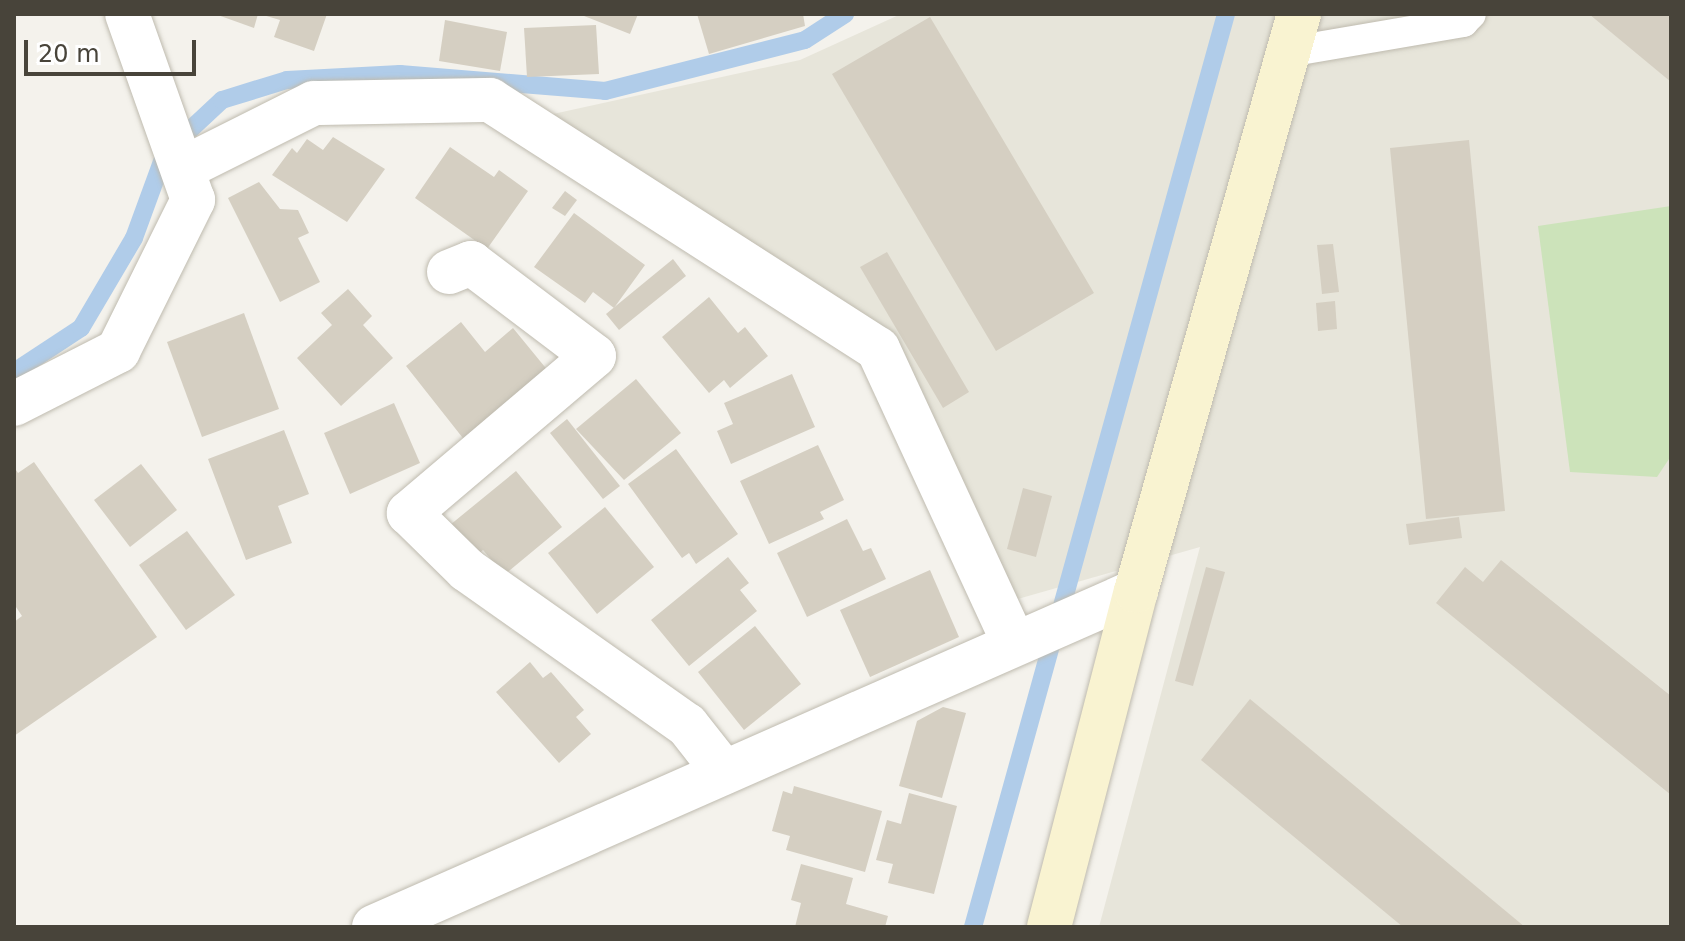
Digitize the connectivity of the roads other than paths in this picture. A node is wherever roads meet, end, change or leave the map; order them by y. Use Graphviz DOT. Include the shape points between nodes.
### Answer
graph roads {
  1 [pos="127,14"];
  2 [pos="1471,14"];
  3 [pos="1294,33"];
  4 [pos="177,149"];
  5 [pos="449,272"];
  6 [pos="14,404"];
  7 [pos="1136,591"];
  8 [pos="1018,641"];
  9 [pos="724,772"];
  10 [pos="374,927"];
  11 [pos="1049,927"];
  1 -- 4 [label="street"];
  2 -- 3 [label="lane" via="1463,22"];
  3 -- 7 [label="street"];
  4 -- 6 [label="street" via="193,200 118,351"];
  4 -- 8 [label="street" via="314,103 490,100 878,349"];
  5 -- 9 [label="street" via="471,263 594,356 409,513 467,570 687,725"];
  7 -- 8 [label="street"];
  7 -- 11 [label="street"];
  8 -- 9 [label="street"];
  9 -- 10 [label="street"];
}
